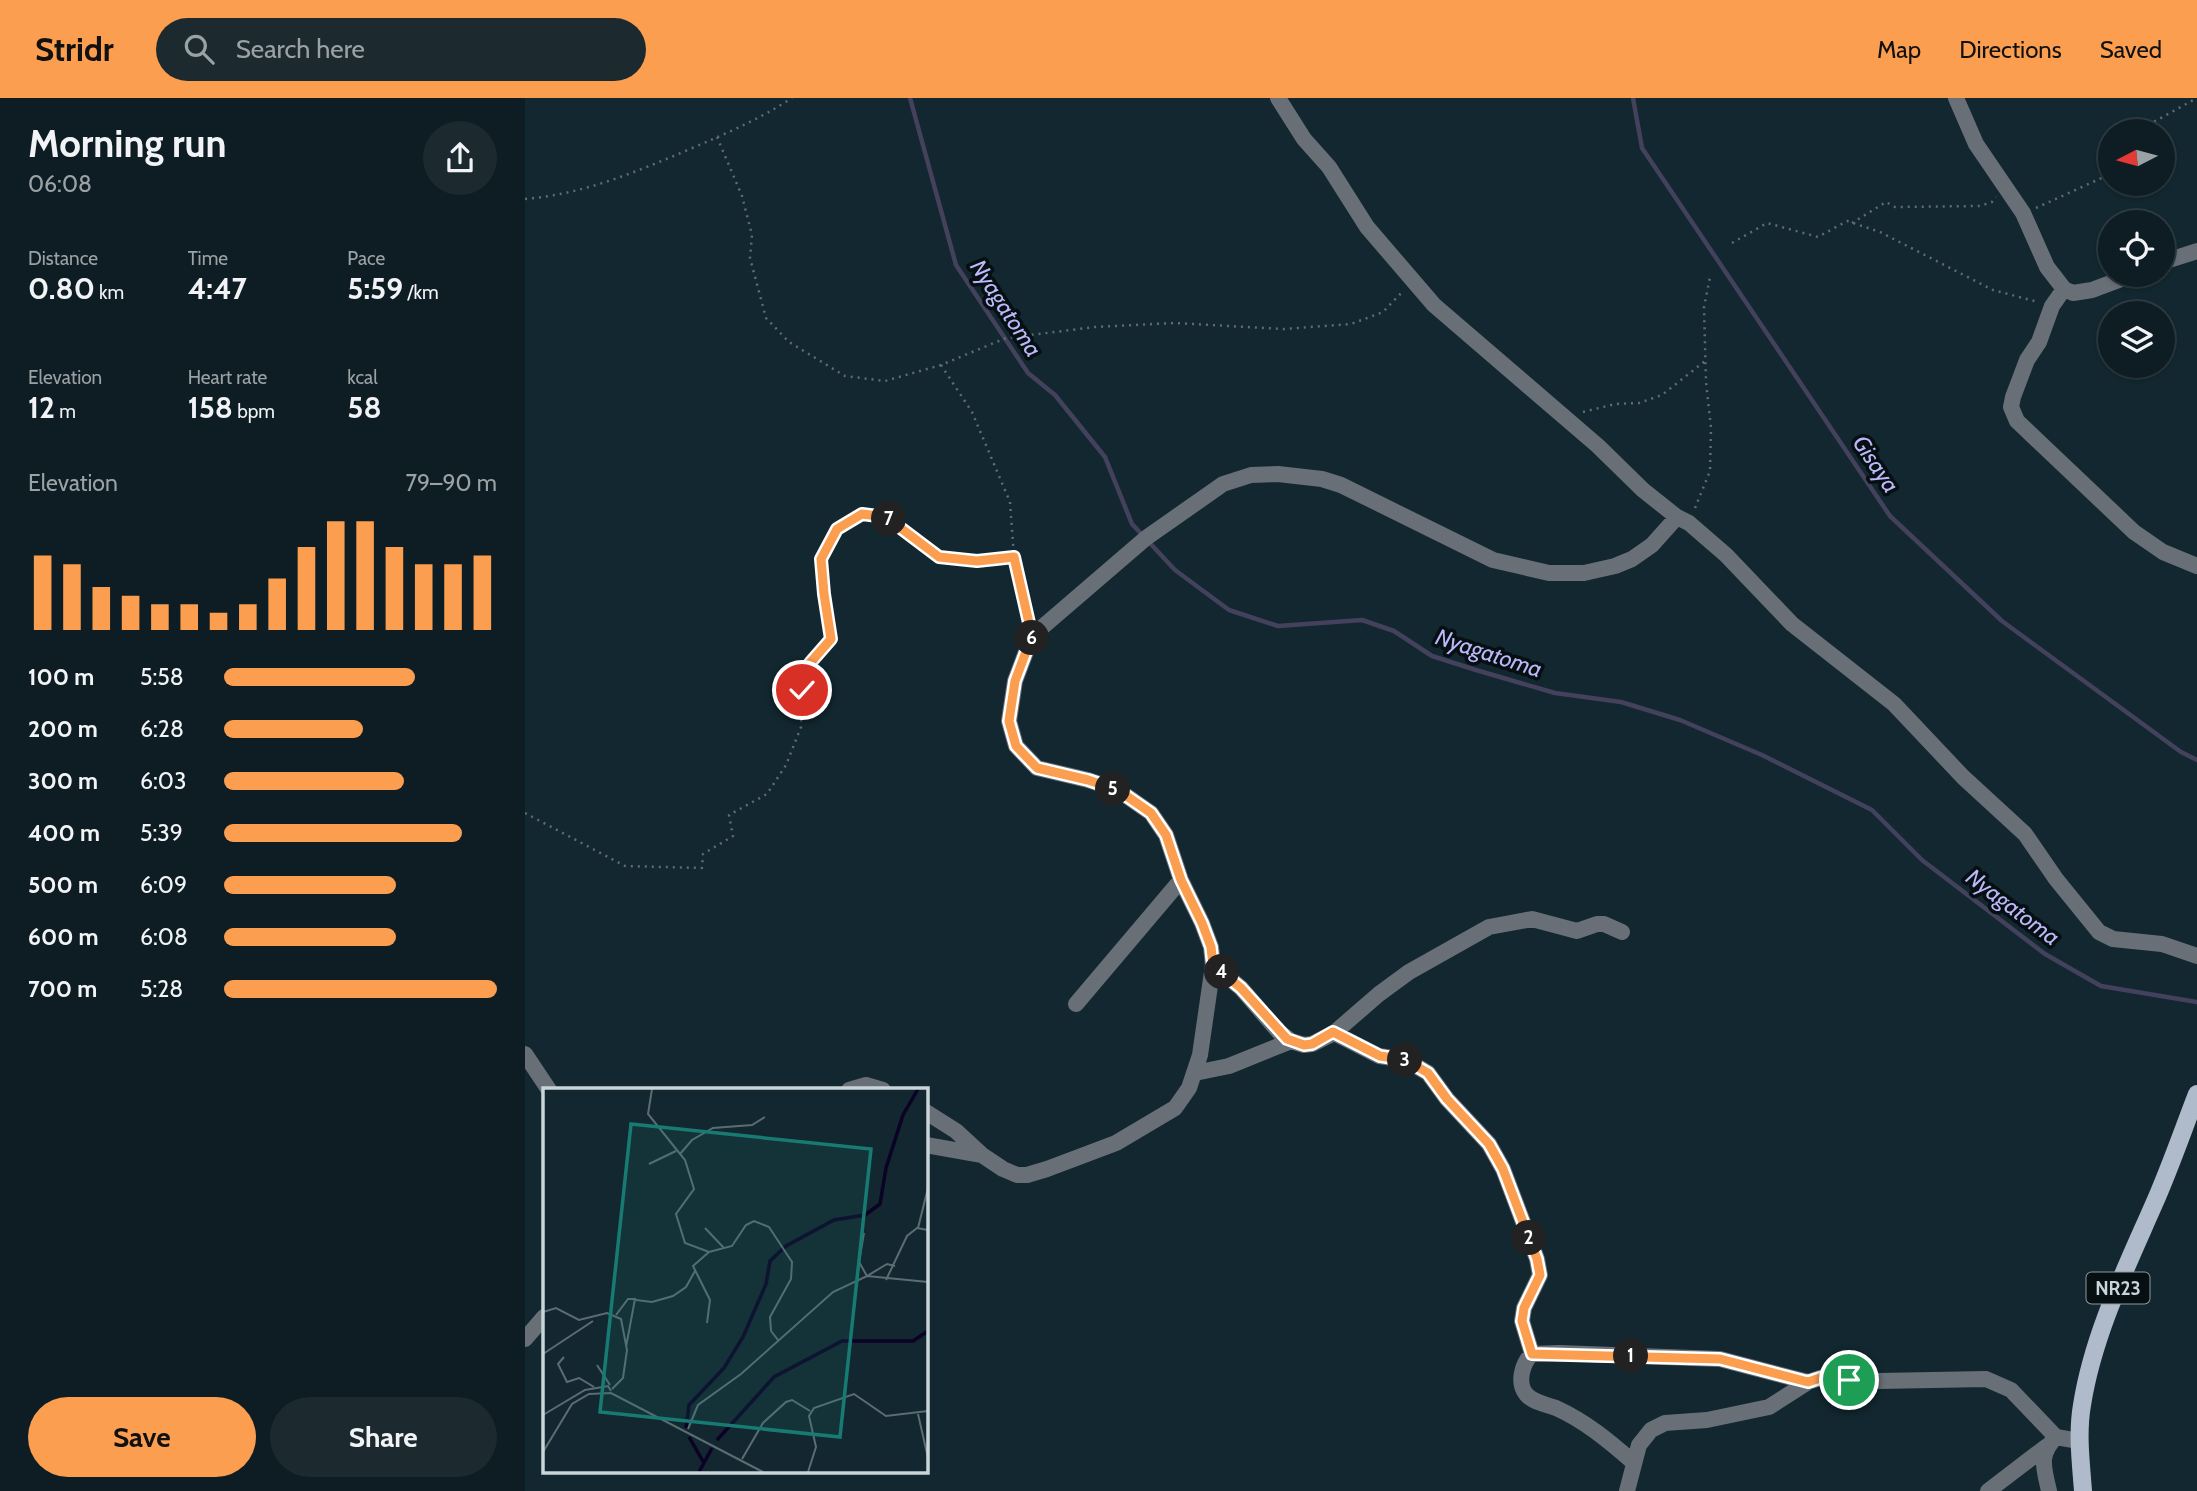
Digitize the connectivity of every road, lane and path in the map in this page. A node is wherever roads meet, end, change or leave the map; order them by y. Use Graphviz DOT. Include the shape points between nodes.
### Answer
graph roads {
  1 [pos="792,98"];
  2 [pos="1278,98"];
  3 [pos="1956,98"];
  4 [pos="2197,98"];
  5 [pos="2159,119"];
  6 [pos="717,137"];
  7 [pos="2098,180"];
  8 [pos="2004,186"];
  9 [pos="525,199"];
  10 [pos="2023,213"];
  11 [pos="1852,223"];
  12 [pos="1732,243"];
  13 [pos="2197,251"];
  14 [pos="2175,258"];
  15 [pos="1710,277"];
  16 [pos="1414,281"];
  17 [pos="2100,287"];
  18 [pos="2064,289"];
  19 [pos="2052,306"];
  20 [pos="1705,361"];
  21 [pos="941,365"];
  22 [pos="1563,416"];
  23 [pos="1683,520"];
  24 [pos="1014,557"];
  25 [pos="2197,566"];
  26 [pos="1032,636"];
  27 [pos="525,813"];
  28 [pos="1181,880"];
  29 [pos="1622,932"];
  30 [pos="2197,956"];
  31 [pos="1213,965"];
  32 [pos="1076,1004"];
  33 [pos="1333,1032"];
  34 [pos="1291,1041"];
  35 [pos="525,1054"];
  36 [pos="1195,1073"];
  37 [pos="548,1088"];
  38 [pos="856,1088"];
  39 [pos="876,1088"];
  40 [pos="2197,1094"];
  41 [pos="927,1113"];
  42 [pos="927,1144"];
  43 [pos="982,1154"];
  44 [pos="543,1318"];
  45 [pos="525,1339"];
  46 [pos="1532,1354"];
  47 [pos="1808,1382"];
  48 [pos="2079,1441"];
  49 [pos="2052,1442"];
  50 [pos="1633,1462"];
  51 [pos="1627,1491"];
  52 [pos="1987,1491"];
  53 [pos="2049,1491"];
  54 [pos="2083,1491"];
  1 -- 6 [label="path" via="758,120"];
  2 -- 16 [label="street" via="1367,227"];
  3 -- 8 [label="street" via="1976,144"];
  4 -- 5 [label="path"];
  6 -- 9 [label="path" via="602,185 556,197"];
  6 -- 21 [label="path" via="742,196 752,235 750,258 766,318 773,326 789,342 845,376 885,381"];
  7 -- 10 [label="path"];
  8 -- 10 [label="street"];
  8 -- 11 [label="path" via="1992,202 1980,206 1895,207 1886,202"];
  10 -- 18 [label="street" via="2047,267"];
  11 -- 12 [label="path" via="1847,221 1818,237 1767,223"];
  11 -- 19 [label="path" via="1880,232 1993,290"];
  13 -- 14 [label="street"];
  15 -- 20 [label="path" via="1704,307"];
  16 -- 21 [label="path" via="1383,312 1352,324 1284,329 1174,323 1095,327 1006,338"];
  16 -- 22 [label="street" via="1434,304"];
  17 -- 18 [label="street" via="2073,293"];
  18 -- 19 [label="street"];
  19 -- 25 [label="street" via="2013,397 2011,407 2017,421 2134,532 2163,552"];
  20 -- 22 [label="path" via="1662,395"];
  20 -- 23 [label="path" via="1710,471"];
  21 -- 24 [label="path" via="972,412 1010,502"];
  22 -- 23 [label="street" via="1643,490"];
  23 -- 26 [label="street" via="1632,559 1615,566 1584,573 1549,573 1493,560 1341,485 1278,474 1251,475 1223,484 1146,538"];
  23 -- 30 [label="street" via="1725,555 1792,624 1893,704 2025,834 2099,932"];
  24 -- 26 [label="path"];
  24 -- 27 [label="path" via="977,561 939,557 886,517 862,514 837,529 821,559 831,639 810,663 802,690 801,727 786,765 767,793 729,815 733,836 703,854 702,868 625,866"];
  26 -- 28 [label="street" via="1015,681 1009,721 1016,746 1037,768 1118,790 1151,813 1166,835"];
  28 -- 31 [label="street" via="1202,923"];
  28 -- 32 [label="street"];
  29 -- 33 [label="street" via="1604,924 1577,930 1532,919 1489,927 1409,972"];
  31 -- 34 [label="street"];
  31 -- 36 [label="street"];
  33 -- 34 [label="street" via="1312,1044"];
  33 -- 46 [label="street" via="1428,1073 1489,1144 1537,1259 1540,1275 1522,1321"];
  34 -- 36 [label="street" via="1229,1066"];
  35 -- 37 [label="street"];
  36 -- 43 [label="street" via="1175,1108 1082,1157 1017,1175"];
  38 -- 39 [label="street"];
  40 -- 48 [label="main road, NR23" via="2097,1346 2082,1405"];
  41 -- 43 [label="street"];
  42 -- 43 [label="street"];
  44 -- 45 [label="street"];
  46 -- 47 [label="street" via="1720,1359"];
  46 -- 50 [label="street" via="1521,1376 1531,1400 1570,1414"];
  47 -- 49 [label="street" via="1823,1377 1986,1379 2011,1390"];
  47 -- 50 [label="street" via="1769,1407 1665,1423 1651,1430"];
  48 -- 49 [label="street"];
  48 -- 54 [label="main road, NR23"];
  49 -- 52 [label="street"];
  49 -- 53 [label="street" via="2044,1454"];
  50 -- 51 [label="street"];
}
